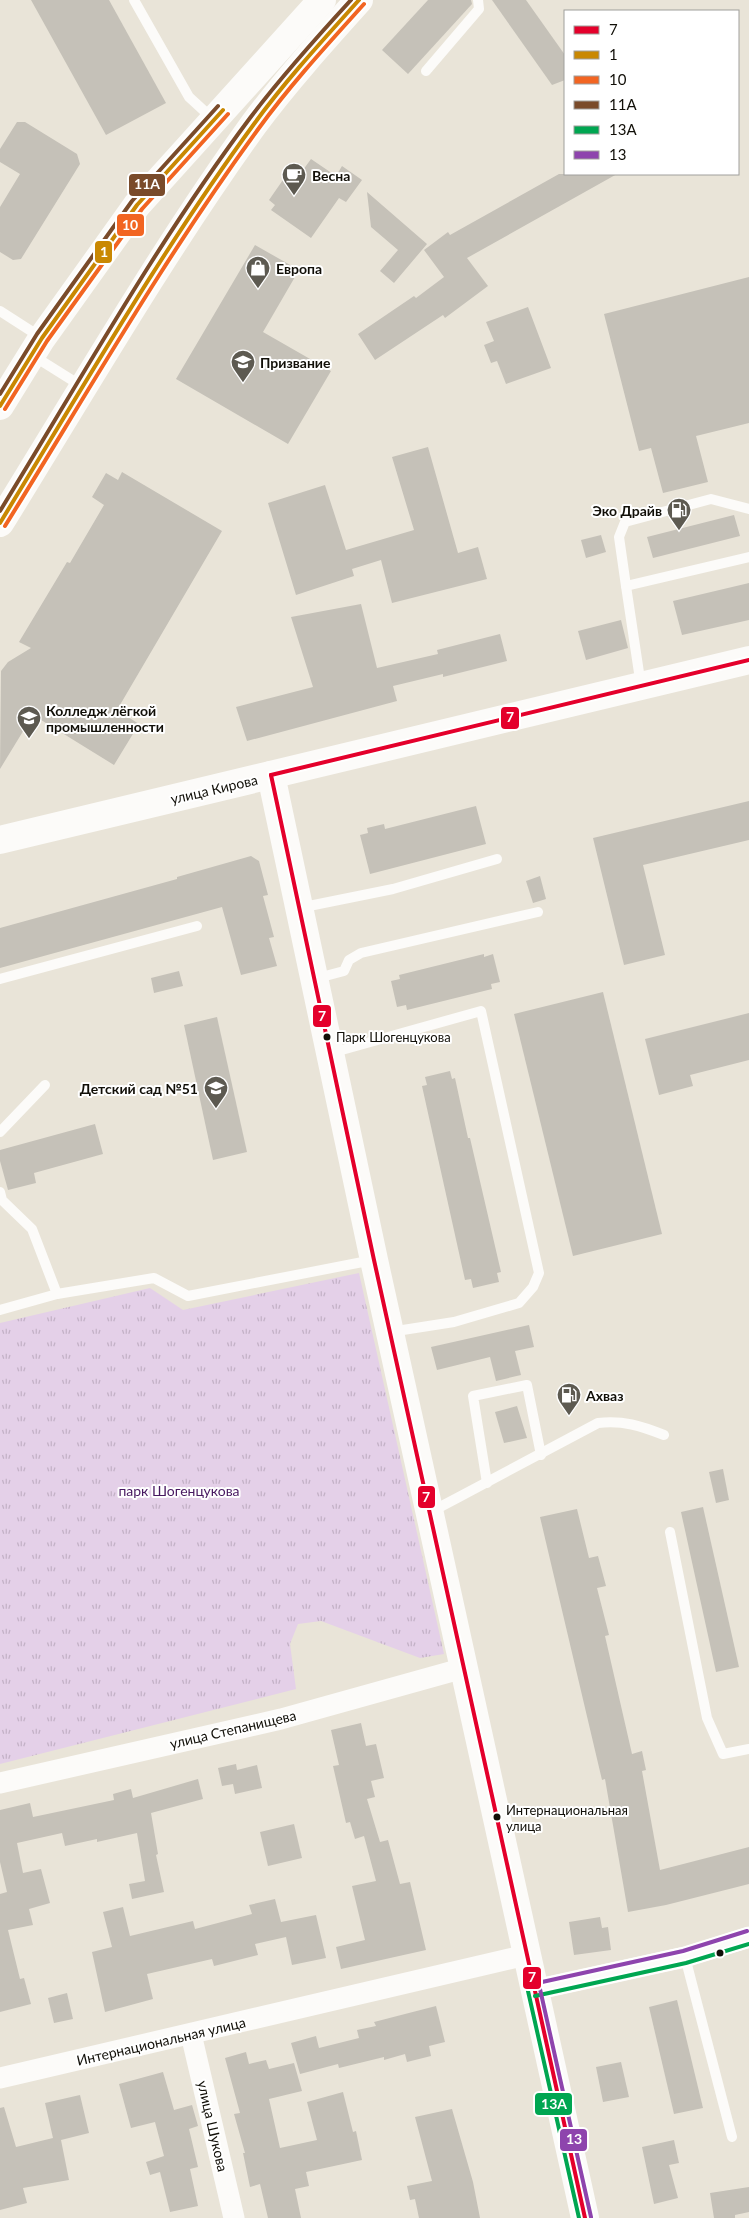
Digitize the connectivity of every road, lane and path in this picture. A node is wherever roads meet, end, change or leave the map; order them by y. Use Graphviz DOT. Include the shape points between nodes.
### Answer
graph roads {
  1 [pos="134,0"];
  2 [pos="322,0"];
  3 [pos="359,0"];
  4 [pos="478,0"];
  5 [pos="426,71"];
  6 [pos="214,120"];
  7 [pos="0,311"];
  8 [pos="37,347"];
  9 [pos="84,388"];
  10 [pos="0,406"];
  11 [pos="749,509"];
  12 [pos="0,523"];
  13 [pos="749,558"];
  14 [pos="626,586"];
  15 [pos="749,660"];
  16 [pos="641,686"];
  17 [pos="271,776"];
  18 [pos="0,840"];
  19 [pos="497,859"];
  20 [pos="299,908"];
  21 [pos="538,912"];
  22 [pos="197,926"];
  23 [pos="314,979"];
  24 [pos="0,980"];
  25 [pos="330,1054"];
  26 [pos="45,1085"];
  27 [pos="0,1132"];
  28 [pos="0,1192"];
  29 [pos="374,1260"];
  30 [pos="58,1294"];
  31 [pos="0,1310"];
  32 [pos="390,1332"];
  33 [pos="664,1435"];
  34 [pos="541,1454"];
  35 [pos="487,1483"];
  36 [pos="428,1508"];
  37 [pos="670,1532"];
  38 [pos="464,1668"];
  39 [pos="749,1749"];
  40 [pos="0,1783"];
  41 [pos="747,1941"];
  42 [pos="526,1955"];
  43 [pos="685,1957"];
  44 [pos="534,1990"];
  45 [pos="192,2034"];
  46 [pos="0,2078"];
  47 [pos="732,2137"];
  48 [pos="234,2218"];
  49 [pos="585,2218"];
  1 -- 6 [label="lane" via="189,97"];
  2 -- 6 [label="main road"];
  3 -- 9 [label="main road" via="256,123 194,212"];
  4 -- 5 [label="lane" via="479,10"];
  6 -- 8 [label="main road" via="137,205"];
  7 -- 8 [label="lane"];
  8 -- 9 [label="lane"];
  8 -- 10 [label="main road"];
  9 -- 12 [label="main road"];
  11 -- 14 [label="lane" via="711,499 625,522 619,537"];
  13 -- 14 [label="lane"];
  14 -- 16 [label="lane"];
  15 -- 16 [label="main road, улица Кирова"];
  16 -- 17 [label="main road, улица Кирова"];
  17 -- 18 [label="main road, улица Кирова"];
  17 -- 20 [label="main road"];
  19 -- 20 [label="lane" via="393,889"];
  20 -- 23 [label="main road"];
  21 -- 23 [label="lane" via="361,953 349,960 344,971"];
  22 -- 24 [label="lane"];
  23 -- 25 [label="main road"];
  25 -- 29 [label="main road"];
  25 -- 32 [label="lane" via="481,1011 527,1211 539,1273 533,1287 519,1303 454,1322"];
  26 -- 27 [label="lane"];
  28 -- 30 [label="lane" via="2,1200 32,1228"];
  29 -- 30 [label="lane" via="188,1296 154,1278"];
  29 -- 32 [label="main road"];
  30 -- 31 [label="lane"];
  32 -- 36 [label="main road"];
  33 -- 34 [label="lane" via="633,1423 598,1423"];
  34 -- 35 [label="lane"];
  34 -- 35 [label="lane" via="527,1385 473,1396"];
  35 -- 36 [label="lane" via="440,1507"];
  36 -- 38 [label="main road"];
  37 -- 39 [label="lane" via="707,1718 723,1754"];
  38 -- 40 [label="street, улица Степанищева" via="281,1718"];
  38 -- 42 [label="main road"];
  41 -- 43 [label="street"];
  42 -- 44 [label="main road"];
  42 -- 45 [label="street, Интернациональная улица"];
  43 -- 44 [label="street"];
  43 -- 47 [label="lane"];
  44 -- 49 [label="main road"];
  45 -- 46 [label="street, Интернациональная улица"];
  45 -- 48 [label="street, улица Шукова"];
}
